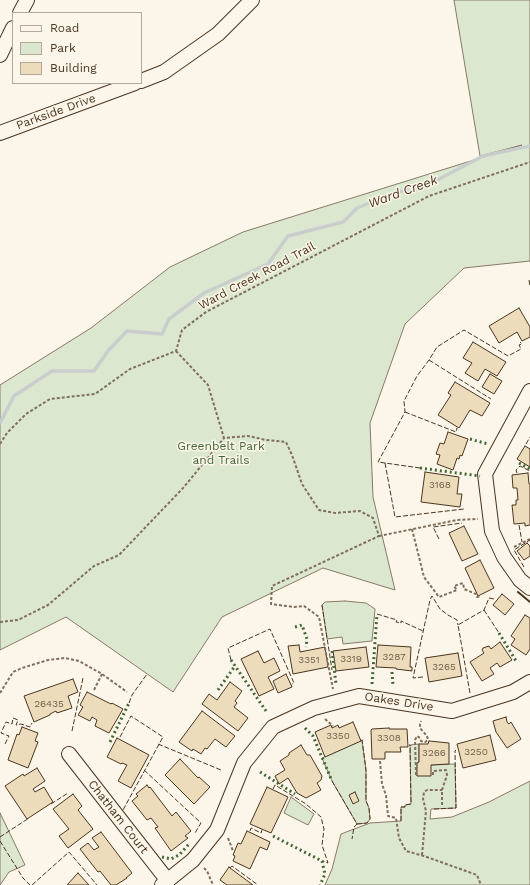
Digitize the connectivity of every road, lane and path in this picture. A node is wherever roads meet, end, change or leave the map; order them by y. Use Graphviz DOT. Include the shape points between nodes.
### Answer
graph roads {
  1 [pos="27,0"];
  2 [pos="252,0"];
  3 [pos="21,12"];
  4 [pos="12,30"];
  5 [pos="0,55"];
  6 [pos="142,81"];
  7 [pos="132,84"];
  8 [pos="0,132"];
  9 [pos="530,162"];
  10 [pos="176,351"];
  11 [pos="530,391"];
  12 [pos="224,438"];
  13 [pos="0,444"];
  14 [pos="491,519"];
  15 [pos="412,530"];
  16 [pos="379,536"];
  17 [pos="530,538"];
  18 [pos="502,553"];
  19 [pos="530,588"];
  20 [pos="480,596"];
  21 [pos="0,622"];
  22 [pos="102,674"];
  23 [pos="530,682"];
  24 [pos="94,690"];
  25 [pos="127,692"];
  26 [pos="0,693"];
  27 [pos="336,702"];
  28 [pos="322,717"];
  29 [pos="422,721"];
  30 [pos="333,726"];
  31 [pos="69,754"];
  32 [pos="380,761"];
  33 [pos="416,775"];
  34 [pos="433,775"];
  35 [pos="442,790"];
  36 [pos="443,804"];
  37 [pos="227,836"];
  38 [pos="233,851"];
  39 [pos="422,855"];
  40 [pos="204,868"];
  41 [pos="165,883"];
  42 [pos="213,885"];
  43 [pos="481,885"];
  1 -- 3 [label="street"];
  2 -- 6 [label="street" via="218,34 164,72"];
  4 -- 5 [label="street"];
  7 -- 8 [label="street, Parkside Drive"];
  9 -- 10 [label="path, Ward Creek Road Trail" via="429,196 206,312 182,330"];
  10 -- 12 [label="path" via="208,385"];
  10 -- 13 [label="path" via="130,368 95,394 50,399 26,414"];
  11 -- 14 [label="street" via="486,474"];
  12 -- 16 [label="path" via="248,436 286,442 302,484 319,510 335,513 360,511 373,518"];
  12 -- 21 [label="path" via="184,487 119,556 94,566 48,605 18,620"];
  14 -- 15 [label="path" via="457,520"];
  14 -- 18 [label="street" via="492,531"];
  15 -- 16 [label="path"];
  15 -- 20 [label="path" via="424,577 439,597 457,590 454,586 463,583 464,589 476,594 477,597"];
  16 -- 27 [label="path" via="272,586 271,604 304,606 320,617"];
  17 -- 18 [label="path"];
  18 -- 19 [label="street" via="520,580"];
  22 -- 24 [label="path"];
  22 -- 25 [label="path"];
  22 -- 26 [label="path" via="79,661 64,658 48,660 13,672"];
  23 -- 27 [label="street, Oakes Drive" via="513,692 452,711 359,696"];
  27 -- 41 [label="street, Oakes Drive" via="314,708 273,727 244,763 217,830 193,860"];
  28 -- 30 [label="path"];
  29 -- 33 [label="path" via="420,728 428,740 421,741 417,736 415,740"];
  31 -- 41 [label="street, Chatham Court"];
  32 -- 39 [label="path" via="388,816 396,818 399,838 406,851"];
  34 -- 35 [label="path" via="433,771 446,770"];
  35 -- 36 [label="path"];
  35 -- 39 [label="path" via="424,792 426,811"];
  37 -- 38 [label="path"];
  39 -- 43 [label="path" via="477,875"];
  40 -- 42 [label="path"];
}
